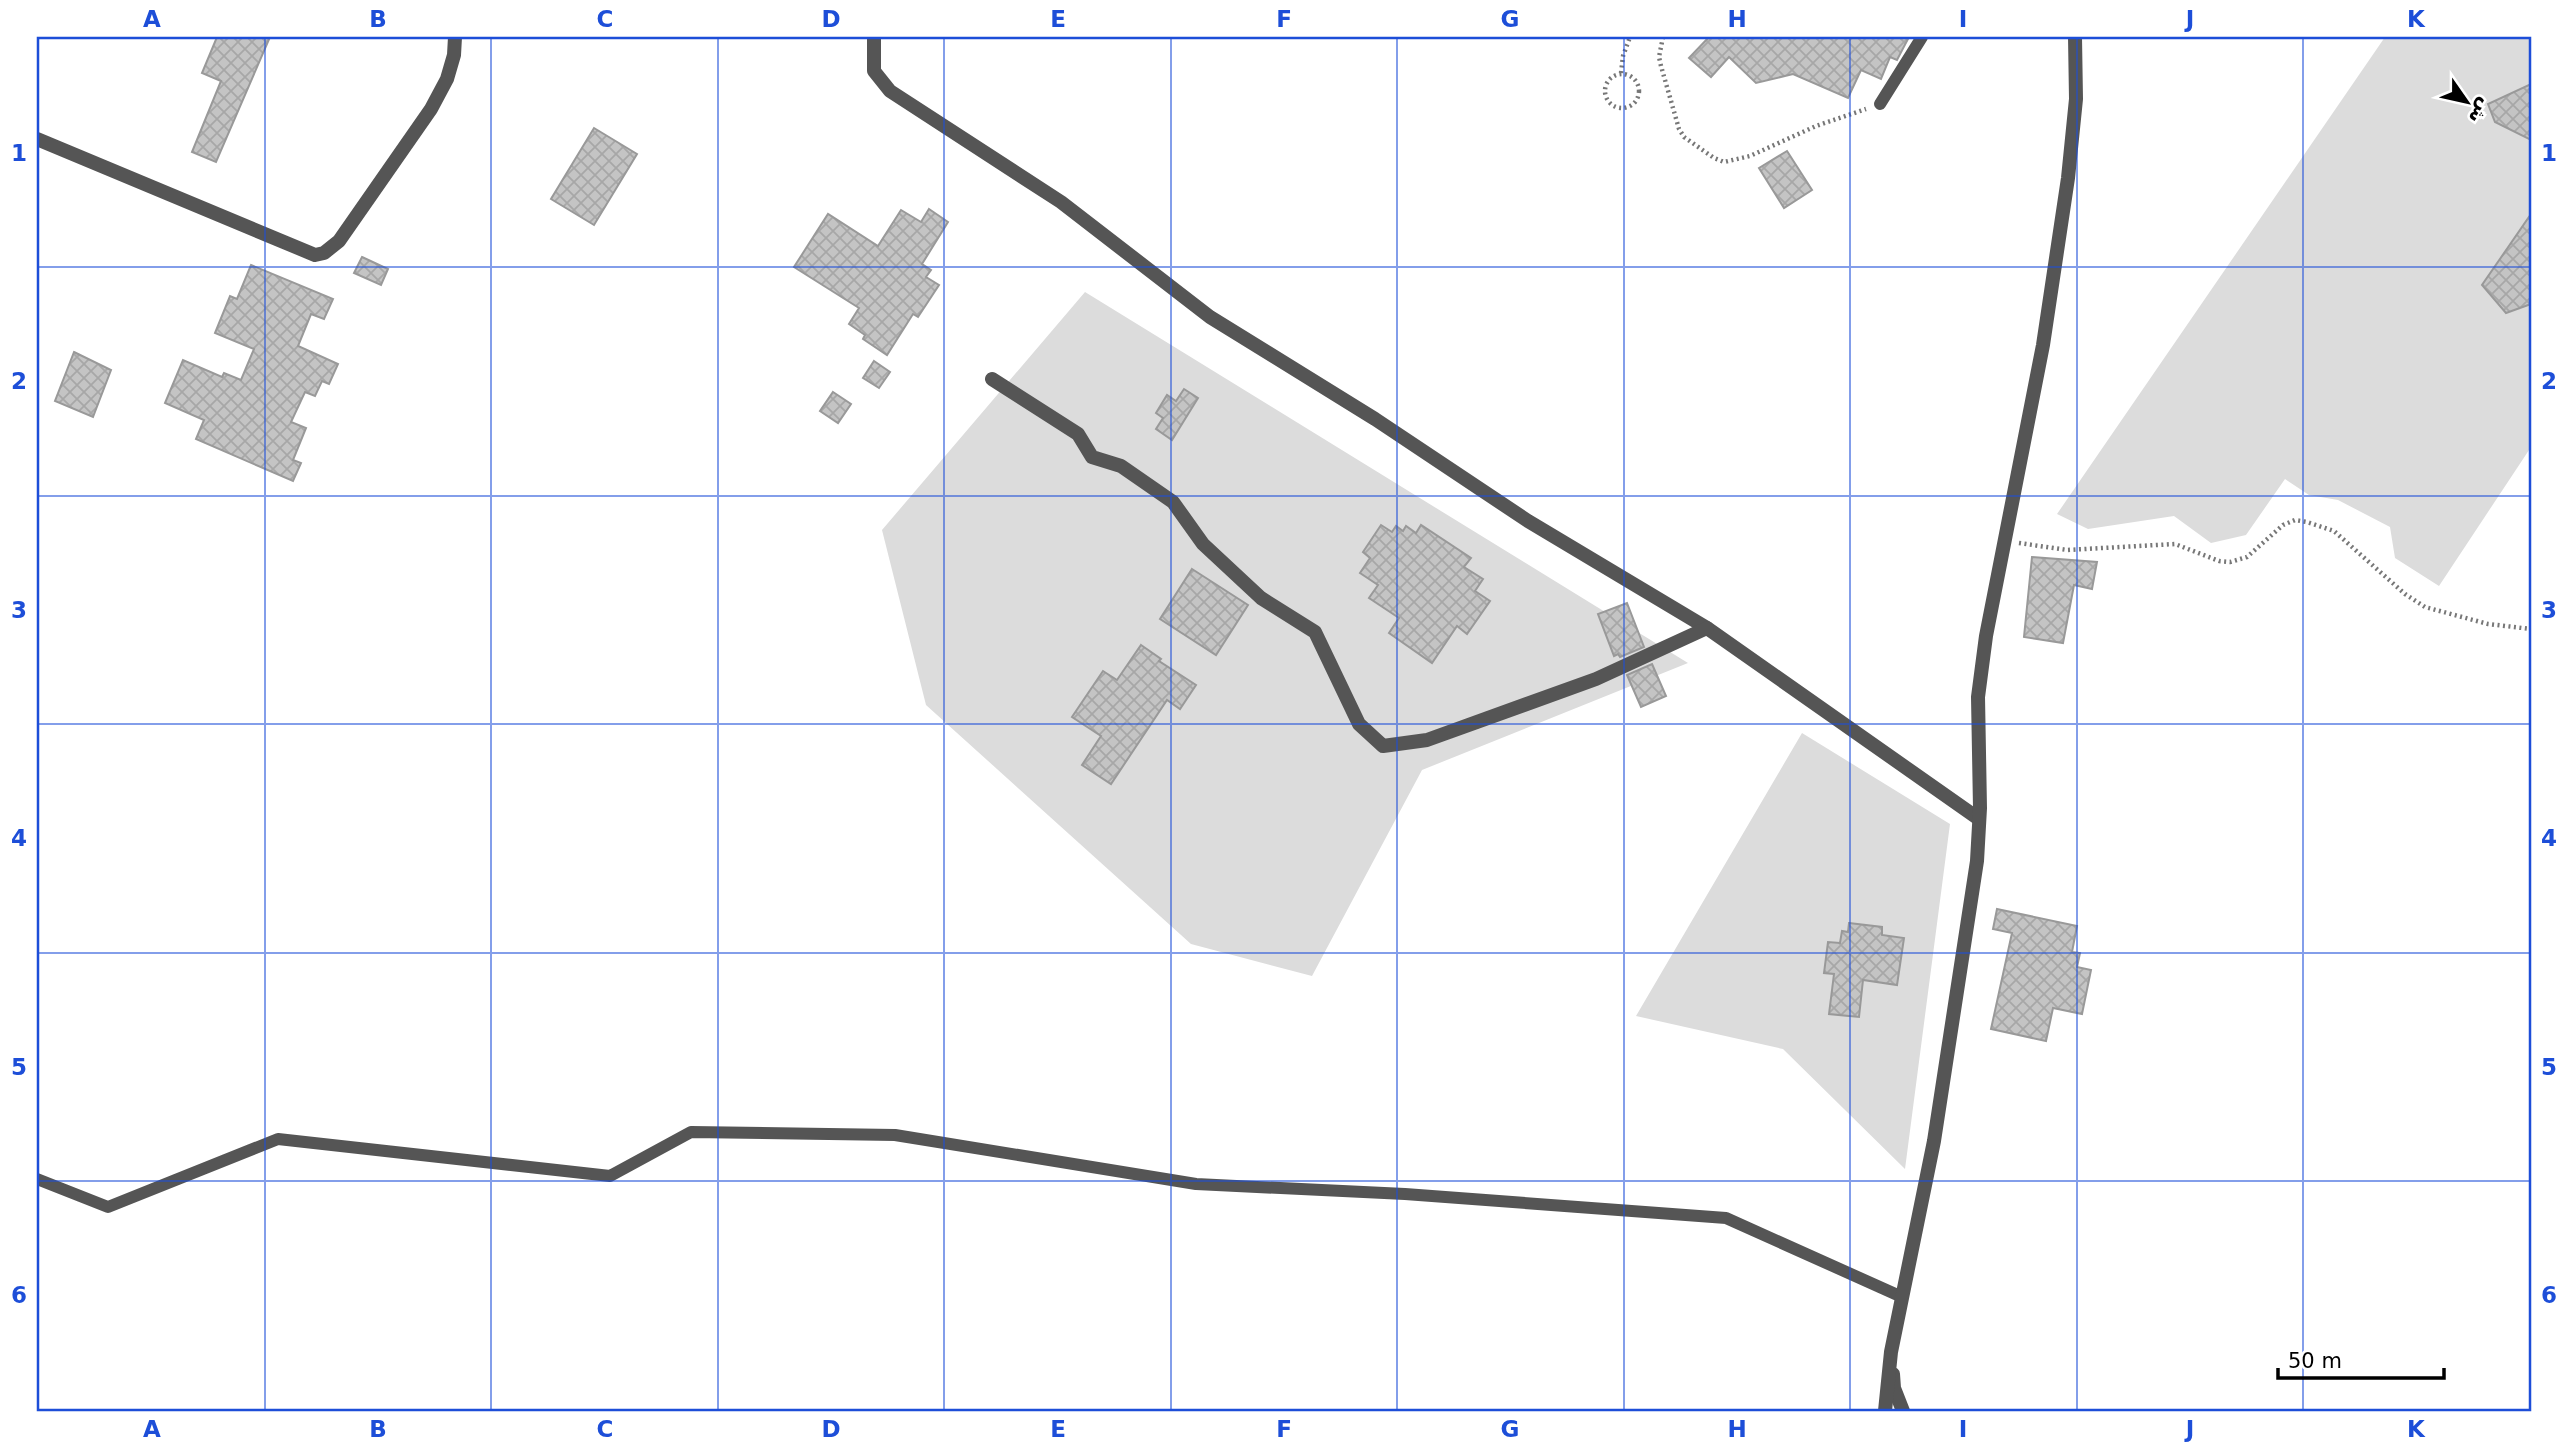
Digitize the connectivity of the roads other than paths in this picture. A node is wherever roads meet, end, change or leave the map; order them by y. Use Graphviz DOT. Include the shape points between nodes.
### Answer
graph roads {
  1 [pos="455,37"];
  2 [pos="874,37"];
  3 [pos="1922,37"];
  4 [pos="2076,37"];
  5 [pos="1880,104"];
  6 [pos="37,139"];
  7 [pos="992,379"];
  8 [pos="1706,628"];
  9 [pos="1979,819"];
  10 [pos="37,1179"];
  11 [pos="1902,1297"];
  12 [pos="1891,1352"];
  13 [pos="1885,1411"];
  14 [pos="1903,1411"];
  1 -- 6 [label="street" via="447,79 431,108 339,241 324,253 315,255"];
  2 -- 8 [label="street" via="874,71 890,91 1061,202 1210,317 1528,521"];
  3 -- 5 [label="lane"];
  4 -- 9 [label="street" via="2076,100 2068,178 2039,372 1978,697"];
  7 -- 8 [label="street" via="1078,434 1092,457 1121,466 1173,502 1203,544 1261,598 1315,632 1359,724 1383,746 1427,740 1596,679"];
  8 -- 9 [label="street"];
  9 -- 11 [label="street" via="1937,1127"];
  10 -- 11 [label="lane" via="108,1207 278,1139 610,1175 691,1132 895,1135 1196,1184 1726,1218"];
  11 -- 12 [label="street"];
  12 -- 13 [label="street"];
  12 -- 14 [label="street" via="1894,1388"];
}
